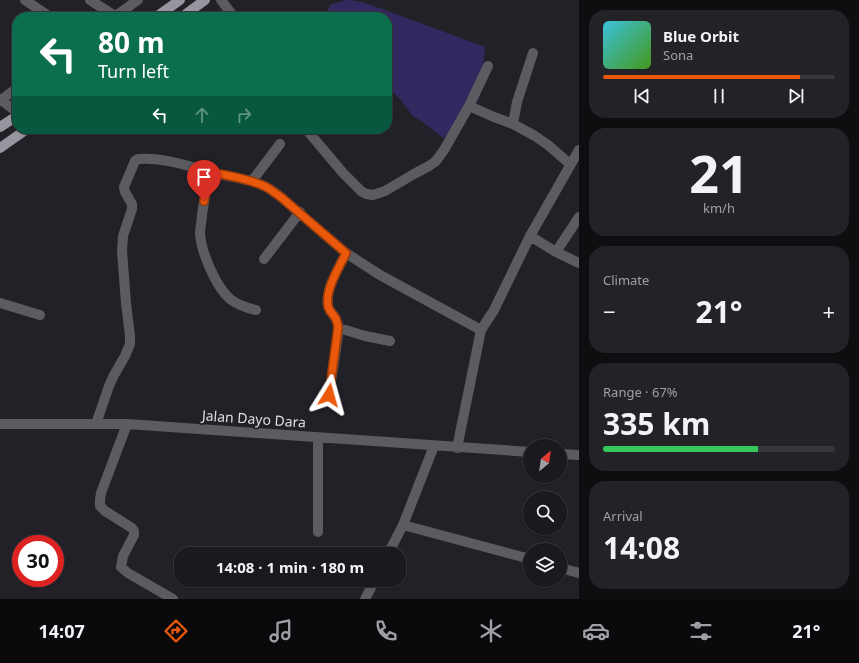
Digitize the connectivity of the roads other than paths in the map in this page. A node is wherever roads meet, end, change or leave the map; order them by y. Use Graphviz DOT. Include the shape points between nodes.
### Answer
graph roads {
  1 [pos="25,0"];
  2 [pos="90,0"];
  3 [pos="138,0"];
  4 [pos="180,0"];
  5 [pos="205,0"];
  6 [pos="221,0"];
  7 [pos="43,12"];
  8 [pos="108,12"];
  9 [pos="120,12"];
  10 [pos="163,12"];
  11 [pos="189,12"];
  12 [pos="230,12"];
  13 [pos="533,52"];
  14 [pos="488,66"];
  15 [pos="12,92"];
  16 [pos="0,100"];
  17 [pos="469,106"];
  18 [pos="12,108"];
  19 [pos="12,119"];
  20 [pos="513,124"];
  21 [pos="0,127"];
  22 [pos="20,134"];
  23 [pos="310,134"];
  24 [pos="280,144"];
  25 [pos="0,148"];
  26 [pos="579,150"];
  27 [pos="570,164"];
  28 [pos="210,172"];
  29 [pos="252,182"];
  30 [pos="300,212"];
  31 [pos="579,217"];
  32 [pos="530,236"];
  33 [pos="556,252"];
  34 [pos="346,253"];
  35 [pos="264,258"];
  36 [pos="579,263"];
  37 [pos="0,303"];
  38 [pos="256,310"];
  39 [pos="40,314"];
  40 [pos="338,328"];
  41 [pos="482,330"];
  42 [pos="390,342"];
  43 [pos="329,395"];
  44 [pos="0,424"];
  45 [pos="96,424"];
  46 [pos="127,424"];
  47 [pos="318,438"];
  48 [pos="434,446"];
  49 [pos="457,448"];
  50 [pos="523,452"];
  51 [pos="567,454"];
  52 [pos="579,455"];
  53 [pos="403,525"];
  54 [pos="318,532"];
  55 [pos="392,547"];
  56 [pos="523,557"];
  57 [pos="567,570"];
  58 [pos="579,573"];
  59 [pos="371,587"];
  60 [pos="173,599"];
  61 [pos="365,599"];
  1 -- 7 [label="street"];
  2 -- 8 [label="street"];
  3 -- 9 [label="street"];
  4 -- 10 [label="main road"];
  5 -- 11 [label="main road"];
  6 -- 12 [label="street"];
  13 -- 20 [label="street" via="517,102"];
  14 -- 17 [label="street"];
  15 -- 16 [label="street"];
  16 -- 18 [label="street"];
  17 -- 20 [label="street"];
  17 -- 23 [label="street" via="436,161 385,191 373,195 366,194 356,187"];
  19 -- 21 [label="main road"];
  20 -- 27 [label="street" via="548,145"];
  22 -- 25 [label="main road"];
  24 -- 29 [label="street"];
  26 -- 27 [label="street"];
  27 -- 32 [label="street"];
  28 -- 29 [label="street"];
  28 -- 38 [label="street" via="201,228 204,252 216,281 227,296"];
  28 -- 45 [label="street" via="172,161 142,158 135,161 124,187 132,209 123,236 122,251 130,344 109,386"];
  29 -- 30 [label="street" via="272,190"];
  30 -- 34 [label="street"];
  30 -- 35 [label="street"];
  31 -- 33 [label="street"];
  32 -- 33 [label="street"];
  32 -- 41 [label="street"];
  33 -- 36 [label="street"];
  34 -- 40 [label="street" via="330,287 328,300 329,309 336,319"];
  34 -- 41 [label="street" via="380,275"];
  37 -- 39 [label="street"];
  40 -- 42 [label="street"];
  40 -- 43 [label="street"];
  41 -- 49 [label="street"];
  44 -- 45 [label="street, Jalan Dayo Dara"];
  45 -- 46 [label="street, Jalan Dayo Dara"];
  46 -- 47 [label="street, Jalan Dayo Dara"];
  46 -- 60 [label="street" via="102,493 100,506 134,531 121,567"];
  47 -- 48 [label="street, Jalan Dayo Dara"];
  47 -- 54 [label="street"];
  48 -- 49 [label="street, Jalan Dayo Dara"];
  48 -- 53 [label="street"];
  49 -- 50 [label="street, Jalan Dayo Dara"];
  51 -- 52 [label="street"];
  53 -- 55 [label="street"];
  53 -- 56 [label="street"];
  57 -- 58 [label="street"];
  59 -- 61 [label="street"];
}
